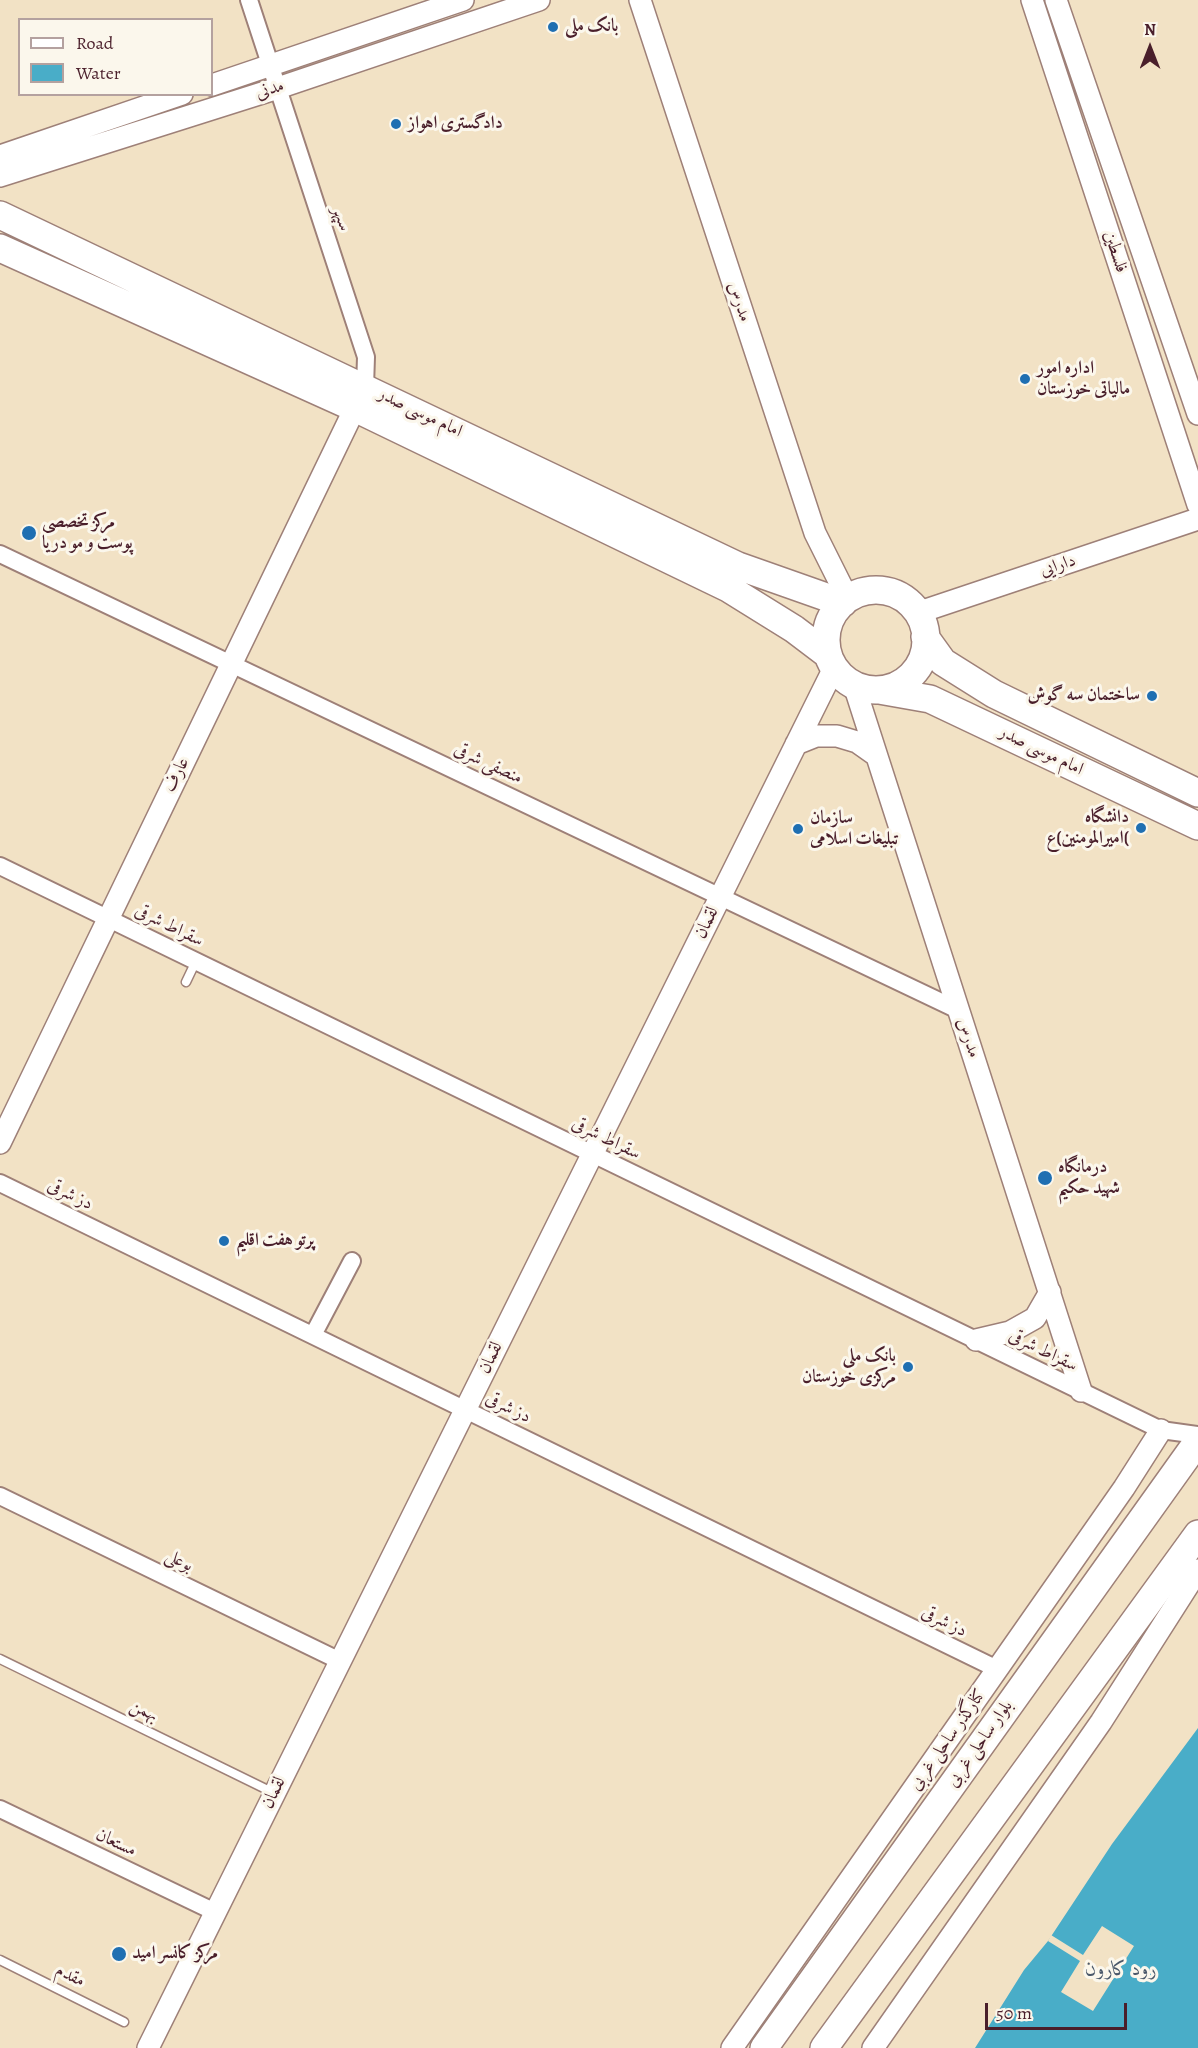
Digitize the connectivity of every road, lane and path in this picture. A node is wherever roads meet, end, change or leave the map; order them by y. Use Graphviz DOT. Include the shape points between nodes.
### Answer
graph roads {
  1 [pos="249,0"];
  2 [pos="539,0"];
  3 [pos="640,0"];
  4 [pos="1032,0"];
  5 [pos="1056,0"];
  6 [pos="454,2"];
  7 [pos="270,65"];
  8 [pos="213,85"];
  9 [pos="278,88"];
  10 [pos="176,96"];
  11 [pos="0,156"];
  12 [pos="0,176"];
  13 [pos="0,215"];
  14 [pos="0,248"];
  15 [pos="360,397"];
  16 [pos="1198,414"];
  17 [pos="1198,505"];
  18 [pos="1198,519"];
  19 [pos="0,554"];
  20 [pos="845,601"];
  21 [pos="921,625"];
  22 [pos="231,664"];
  23 [pos="849,674"];
  24 [pos="796,744"];
  25 [pos="874,754"];
  26 [pos="1198,793"];
  27 [pos="1198,826"];
  28 [pos="0,866"];
  29 [pos="720,897"];
  30 [pos="108,919"];
  31 [pos="196,961"];
  32 [pos="186,982"];
  33 [pos="958,1010"];
  34 [pos="0,1143"];
  35 [pos="592,1154"];
  36 [pos="0,1183"];
  37 [pos="352,1261"];
  38 [pos="1050,1292"];
  39 [pos="313,1335"];
  40 [pos="976,1340"];
  41 [pos="1081,1391"];
  42 [pos="465,1409"];
  43 [pos="1161,1430"];
  44 [pos="1198,1435"];
  45 [pos="1198,1442"];
  46 [pos="0,1496"];
  47 [pos="1198,1534"];
  48 [pos="1198,1570"];
  49 [pos="0,1659"];
  50 [pos="340,1661"];
  51 [pos="997,1669"];
  52 [pos="274,1793"];
  53 [pos="0,1809"];
  54 [pos="215,1912"];
  55 [pos="0,1960"];
  56 [pos="124,2022"];
  57 [pos="147,2048"];
  58 [pos="732,2048"];
  59 [pos="764,2048"];
  60 [pos="824,2048"];
  61 [pos="873,2048"];
  1 -- 7 [label="street, سپهر"];
  2 -- 9 [label="street, مدنی"];
  3 -- 20 [label="street, مدرس" via="815,533"];
  4 -- 17 [label="street, فلسطین"];
  5 -- 16 [label="street, فلسطین"];
  6 -- 7 [label="street, مدنی"];
  7 -- 8 [label="street, مدنی"];
  7 -- 9 [label="street, سپهر"];
  9 -- 12 [label="street, مدنی"];
  9 -- 15 [label="street, سپهر" via="366,357"];
  10 -- 11 [label="street"];
  13 -- 15 [label="main road, امام موسی صدر"];
  14 -- 15 [label="main road, امام موسی صدر"];
  15 -- 20 [label="main road, امام موسی صدر" via="738,566"];
  15 -- 22 [label="street, عارف"];
  15 -- 23 [label="main road, امام موسی صدر" via="728,588 794,629"];
  18 -- 21 [label="street, دارایی"];
  19 -- 22 [label="street, منصفی شرقی"];
  20 -- 21 [label="main road" via="870,591 893,593 906,601"];
  20 -- 23 [label="main road" via="829,623 826,639"];
  21 -- 23 [label="main road" via="924,652 918,667 901,683"];
  21 -- 26 [label="main road, امام موسی صدر" via="943,662 994,694"];
  22 -- 29 [label="street, منصفی شرقی"];
  22 -- 30 [label="street, عارف"];
  23 -- 24 [label="street, لقمان"];
  23 -- 25 [label="street, مدرس"];
  23 -- 27 [label="main road, امام موسی صدر" via="930,699"];
  24 -- 25 [label="street" via="816,736 837,736 857,742"];
  24 -- 29 [label="street, لقمان"];
  25 -- 33 [label="street, مدرس"];
  28 -- 30 [label="street, سقراط شرقی"];
  29 -- 33 [label="street, منصفی شرقی"];
  29 -- 35 [label="street, لقمان"];
  30 -- 31 [label="street, سقراط شرقی"];
  30 -- 34 [label="street, عارف"];
  31 -- 32 [label="lane"];
  31 -- 35 [label="street, سقراط شرقی"];
  33 -- 38 [label="street, مدرس"];
  35 -- 40 [label="street, سقراط شرقی"];
  35 -- 42 [label="street, لقمان"];
  36 -- 39 [label="street, دز شرقی"];
  37 -- 39 [label="street"];
  38 -- 40 [label="street" via="1035,1318 1010,1332"];
  38 -- 41 [label="street, مدرس"];
  39 -- 42 [label="street, دز شرقی"];
  40 -- 41 [label="street, سقراط شرقی"];
  41 -- 43 [label="street, سقراط شرقی"];
  42 -- 50 [label="street, لقمان"];
  42 -- 51 [label="street, دز شرقی"];
  43 -- 44 [label="street, سقراط شرقی"];
  43 -- 51 [label="street, کنارگذر ساحلی غربی"];
  45 -- 59 [label="main road, بلوار ساحلی غربی"];
  46 -- 50 [label="street, بوعلی"];
  47 -- 60 [label="main road"];
  48 -- 61 [label="street" via="1101,1722"];
  49 -- 52 [label="lane, بهمن"];
  50 -- 52 [label="street, لقمان"];
  51 -- 58 [label="street, کنارگذر ساحلی غربی"];
  52 -- 54 [label="street, لقمان"];
  53 -- 54 [label="street, مستعان"];
  54 -- 57 [label="street, لقمان"];
  55 -- 56 [label="lane, مقدم"];
}
